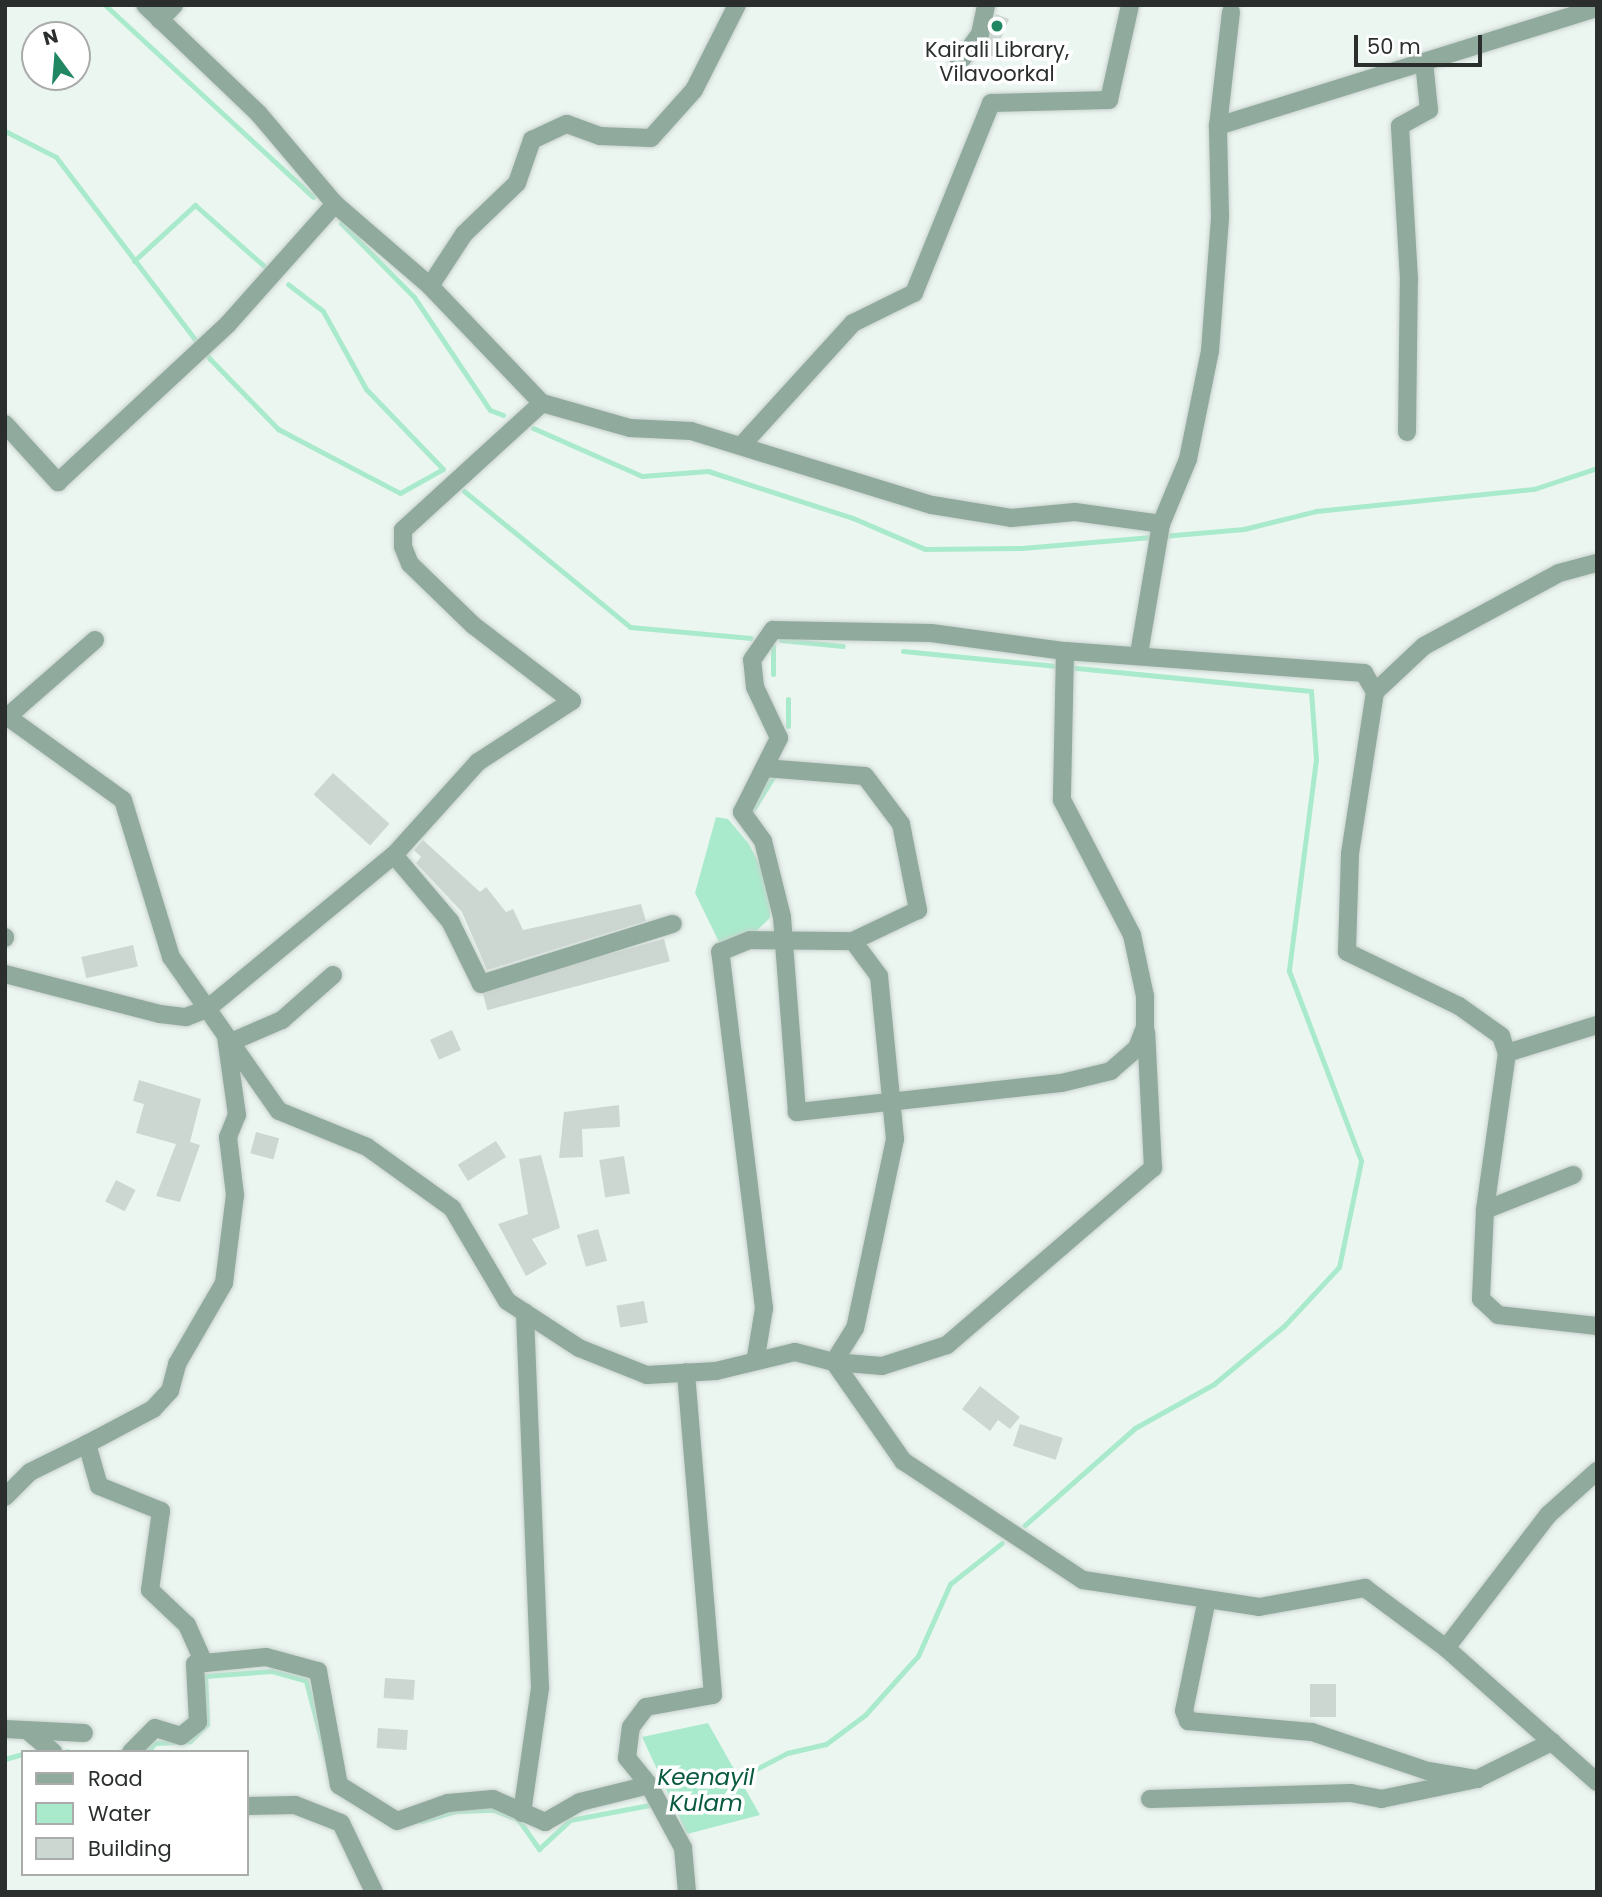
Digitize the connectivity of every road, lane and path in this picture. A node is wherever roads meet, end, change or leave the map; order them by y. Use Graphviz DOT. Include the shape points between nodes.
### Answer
graph roads {
  1 [pos="145,5"];
  2 [pos="174,5"];
  3 [pos="737,5"];
  4 [pos="986,5"];
  5 [pos="1130,5"];
  6 [pos="1226,7"];
  7 [pos="1597,8"];
  8 [pos="160,20"];
  9 [pos="1424,62"];
  10 [pos="959,63"];
  11 [pos="1218,126"];
  12 [pos="335,204"];
  13 [pos="430,286"];
  14 [pos="542,403"];
  15 [pos="5,424"];
  16 [pos="1407,432"];
  17 [pos="741,445"];
  18 [pos="1161,525"];
  19 [pos="1597,563"];
  20 [pos="95,640"];
  21 [pos="1139,654"];
  22 [pos="1064,662"];
  23 [pos="1374,692"];
  24 [pos="6,716"];
  25 [pos="765,768"];
  26 [pos="394,855"];
  27 [pos="673,924"];
  28 [pos="783,938"];
  29 [pos="853,942"];
  30 [pos="5,974"];
  31 [pos="334,975"];
  32 [pos="207,1009"];
  33 [pos="1597,1025"];
  34 [pos="1145,1027"];
  35 [pos="229,1039"];
  36 [pos="1507,1054"];
  37 [pos="893,1098"];
  38 [pos="1573,1175"];
  39 [pos="1485,1210"];
  40 [pos="525,1312"];
  41 [pos="1597,1326"];
  42 [pos="755,1357"];
  43 [pos="834,1362"];
  44 [pos="686,1372"];
  45 [pos="87,1444"];
  46 [pos="1597,1471"];
  47 [pos="5,1497"];
  48 [pos="1207,1599"];
  49 [pos="1446,1648"];
  50 [pos="204,1663"];
  51 [pos="5,1729"];
  52 [pos="28,1731"];
  53 [pos="84,1733"];
  54 [pos="1552,1742"];
  55 [pos="50,1750"];
  56 [pos="133,1750"];
  57 [pos="1477,1779"];
  58 [pos="1595,1779"];
  59 [pos="651,1788"];
  60 [pos="1150,1799"];
  61 [pos="368,1804"];
  62 [pos="248,1806"];
  63 [pos="522,1813"];
  64 [pos="347,1819"];
  65 [pos="374,1892"];
  66 [pos="687,1892"];
  1 -- 8 [label="street"];
  2 -- 8 [label="street"];
  3 -- 13 [label="street" via="694,90 651,138 600,136 567,124 532,140 517,183 464,234"];
  4 -- 10 [label="street" via="981,34"];
  5 -- 17 [label="street" via="1109,100 991,103 914,293 853,323"];
  6 -- 11 [label="street"];
  7 -- 9 [label="street"];
  8 -- 12 [label="street" via="258,113"];
  9 -- 11 [label="street"];
  9 -- 16 [label="street" via="1429,110 1400,126 1409,279"];
  11 -- 18 [label="street" via="1220,218 1210,351 1188,459"];
  12 -- 13 [label="street"];
  12 -- 15 [label="street" via="210,340 58,482"];
  13 -- 14 [label="street"];
  14 -- 17 [label="street" via="630,428 691,432"];
  14 -- 26 [label="street" via="403,530 403,547 410,564 473,625 572,701 478,762"];
  17 -- 18 [label="street" via="932,505 1010,518 1075,512"];
  18 -- 21 [label="street"];
  19 -- 23 [label="street" via="1559,573 1424,646"];
  20 -- 24 [label="street"];
  21 -- 22 [label="street"];
  21 -- 23 [label="street" via="1342,667 1364,673"];
  22 -- 25 [label="street" via="931,633 773,630 752,660 755,687 779,738"];
  22 -- 34 [label="street" via="1062,800 1132,935"];
  23 -- 36 [label="street" via="1350,855 1347,952 1460,1006 1501,1036"];
  24 -- 32 [label="street" via="122,800 171,957"];
  25 -- 28 [label="street" via="742,812 763,841"];
  25 -- 29 [label="street" via="865,776 901,824 918,910"];
  26 -- 27 [label="street" via="450,921 481,984"];
  26 -- 32 [label="street"];
  28 -- 29 [label="street"];
  28 -- 37 [label="street" via="797,1112"];
  28 -- 42 [label="street" via="750,940 720,952 764,1308"];
  29 -- 37 [label="street" via="879,976"];
  30 -- 32 [label="street" via="160,1014 186,1017"];
  31 -- 35 [label="street" via="282,1020"];
  32 -- 35 [label="street"];
  33 -- 36 [label="street"];
  34 -- 37 [label="street" via="1137,1048 1111,1071 1062,1083"];
  34 -- 43 [label="street" via="1153,1168 947,1345 882,1366"];
  35 -- 40 [label="street" via="279,1111 367,1147 452,1208 507,1301"];
  35 -- 45 [label="street" via="237,1115 228,1137 235,1195 224,1283 177,1364 170,1391 153,1409"];
  36 -- 39 [label="street"];
  37 -- 43 [label="street" via="895,1139 855,1328"];
  38 -- 39 [label="street"];
  39 -- 41 [label="street" via="1480,1298 1498,1315"];
  40 -- 44 [label="street" via="579,1348 647,1375"];
  40 -- 63 [label="street" via="540,1688"];
  42 -- 43 [label="street" via="795,1352"];
  42 -- 44 [label="street" via="716,1371"];
  43 -- 48 [label="street" via="903,1461 1083,1580"];
  44 -- 59 [label="street" via="713,1695 646,1707 631,1727 626,1758"];
  45 -- 47 [label="street" via="30,1472"];
  45 -- 50 [label="street" via="99,1486 161,1511 149,1590 187,1625"];
  46 -- 49 [label="street" via="1548,1515"];
  48 -- 49 [label="street" via="1259,1607 1365,1588"];
  48 -- 57 [label="street" via="1184,1711 1188,1721 1312,1732 1428,1771"];
  49 -- 54 [label="street"];
  50 -- 56 [label="street" via="195,1664 198,1722 181,1736 155,1728"];
  50 -- 61 [label="street" via="266,1657 318,1671 339,1785"];
  51 -- 52 [label="street"];
  52 -- 53 [label="street"];
  52 -- 55 [label="street"];
  54 -- 57 [label="street"];
  54 -- 58 [label="street"];
  57 -- 60 [label="street" via="1381,1799 1351,1793"];
  59 -- 63 [label="street" via="580,1802 545,1822"];
  59 -- 66 [label="street" via="683,1849"];
  61 -- 63 [label="street" via="397,1821 448,1803 493,1799"];
  61 -- 64 [label="street"];
  62 -- 64 [label="street" via="295,1805"];
  64 -- 65 [label="street"];
}
